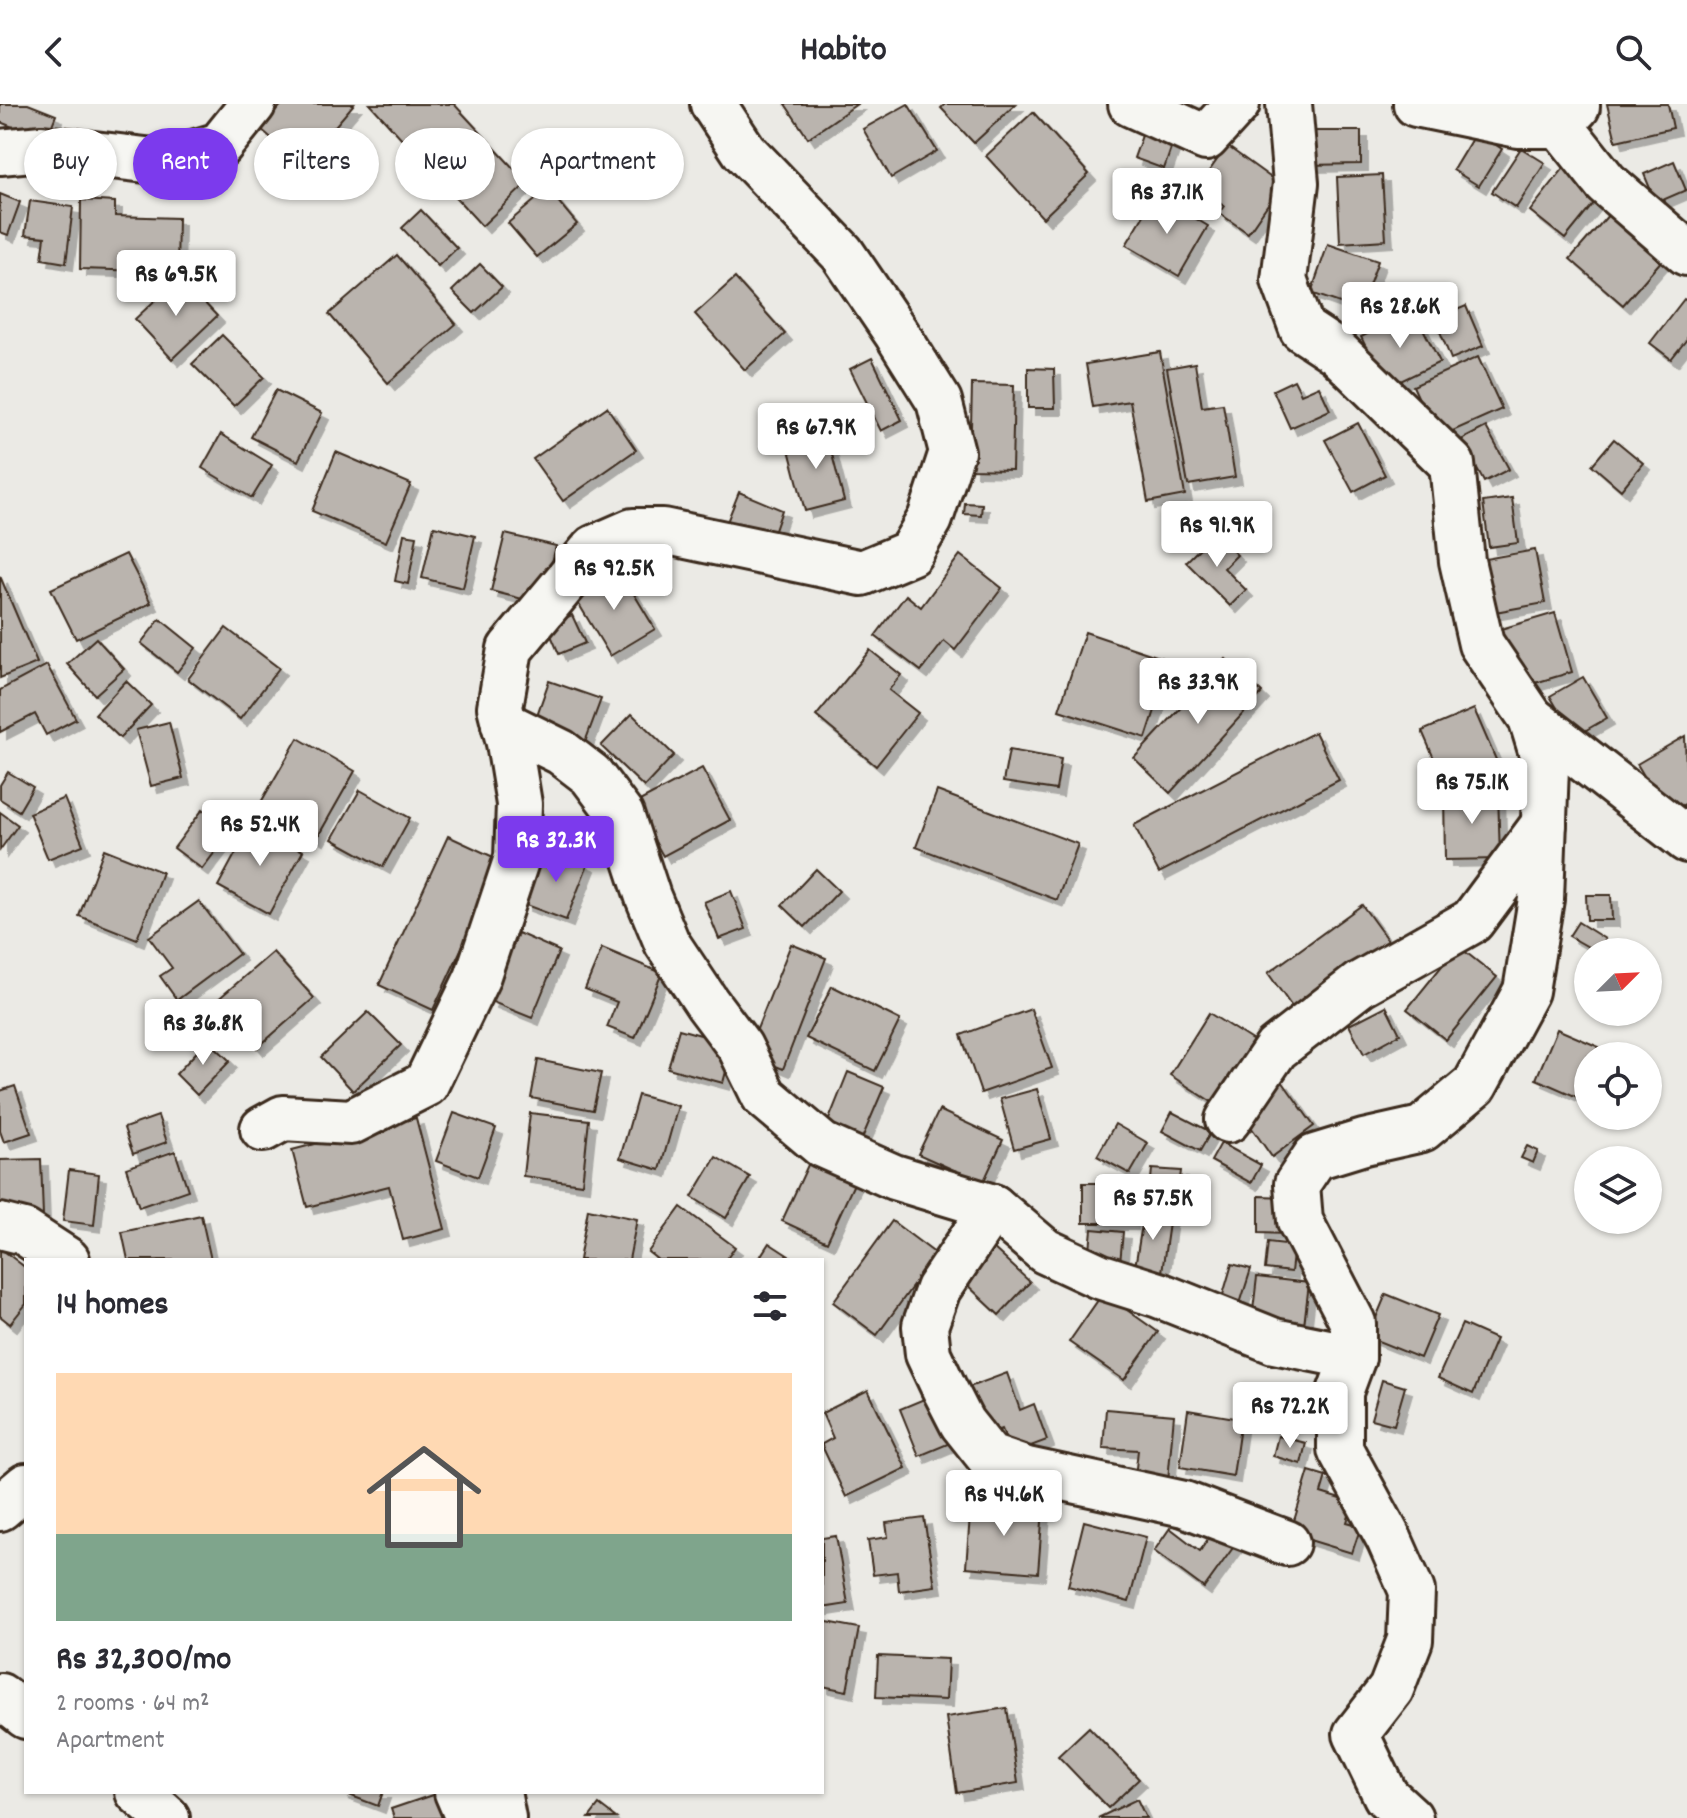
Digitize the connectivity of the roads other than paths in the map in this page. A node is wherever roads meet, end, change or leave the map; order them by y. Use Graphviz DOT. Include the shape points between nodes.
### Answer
graph roads {
  1 [pos="253,104"];
  2 [pos="713,104"];
  3 [pos="1131,104"];
  4 [pos="1237,104"];
  5 [pos="1289,104"];
  6 [pos="1416,104"];
  7 [pos="1568,115"];
  8 [pos="0,152"];
  9 [pos="1687,253"];
  10 [pos="1531,718"];
  11 [pos="504,724"];
  12 [pos="1544,824"];
  13 [pos="1687,840"];
  14 [pos="1228,1120"];
  15 [pos="263,1129"];
  16 [pos="993,1207"];
  17 [pos="0,1226"];
  18 [pos="64,1258"];
  19 [pos="1353,1357"];
  20 [pos="24,1488"];
  21 [pos="0,1508"];
  22 [pos="1287,1543"];
  23 [pos="0,1696"];
  24 [pos="24,1714"];
  25 [pos="140,1794"];
  26 [pos="458,1794"];
  27 [pos="498,1794"];
  28 [pos="167,1818"];
  29 [pos="468,1818"];
  30 [pos="503,1818"];
  31 [pos="1410,1818"];
  1 -- 8 [label="street" via="220,145 163,162 42,148"];
  2 -- 11 [label="street" via="744,151 842,253 939,401 952,452 930,519 910,553 862,573 663,531 633,531 594,548 510,649 500,707"];
  3 -- 4 [label="street" via="1206,138"];
  5 -- 10 [label="street" via="1296,183 1284,280 1302,329 1337,352 1452,464 1462,561 1481,644"];
  6 -- 7 [label="street" via="1518,125"];
  7 -- 9 [label="street" via="1606,183"];
  10 -- 12 [label="street" via="1546,767"];
  10 -- 13 [label="street"];
  11 -- 15 [label="street" via="519,804 517,858 477,978 426,1084 351,1122 283,1118"];
  11 -- 16 [label="street" via="561,752 591,775 621,815 667,943 740,1047 764,1096 822,1145 894,1177"];
  12 -- 14 [label="street" via="1472,921 1360,984 1276,1049"];
  12 -- 19 [label="street" via="1541,899 1526,991 1475,1085 1422,1129 1315,1157 1297,1184 1300,1221 1353,1323"];
  16 -- 19 [label="street" via="1045,1251 1099,1276 1274,1341"];
  16 -- 22 [label="street" via="938,1289 925,1326 928,1354 944,1388 962,1423 989,1457 1184,1504"];
  17 -- 18 [label="street" via="24,1232"];
  19 -- 31 [label="street" via="1340,1392 1340,1449 1412,1591 1410,1640 1391,1689 1356,1734 1386,1796"];
  20 -- 21 [label="street"];
  23 -- 24 [label="street"];
  25 -- 28 [label="street"];
  26 -- 29 [label="street"];
  27 -- 30 [label="street"];
}
